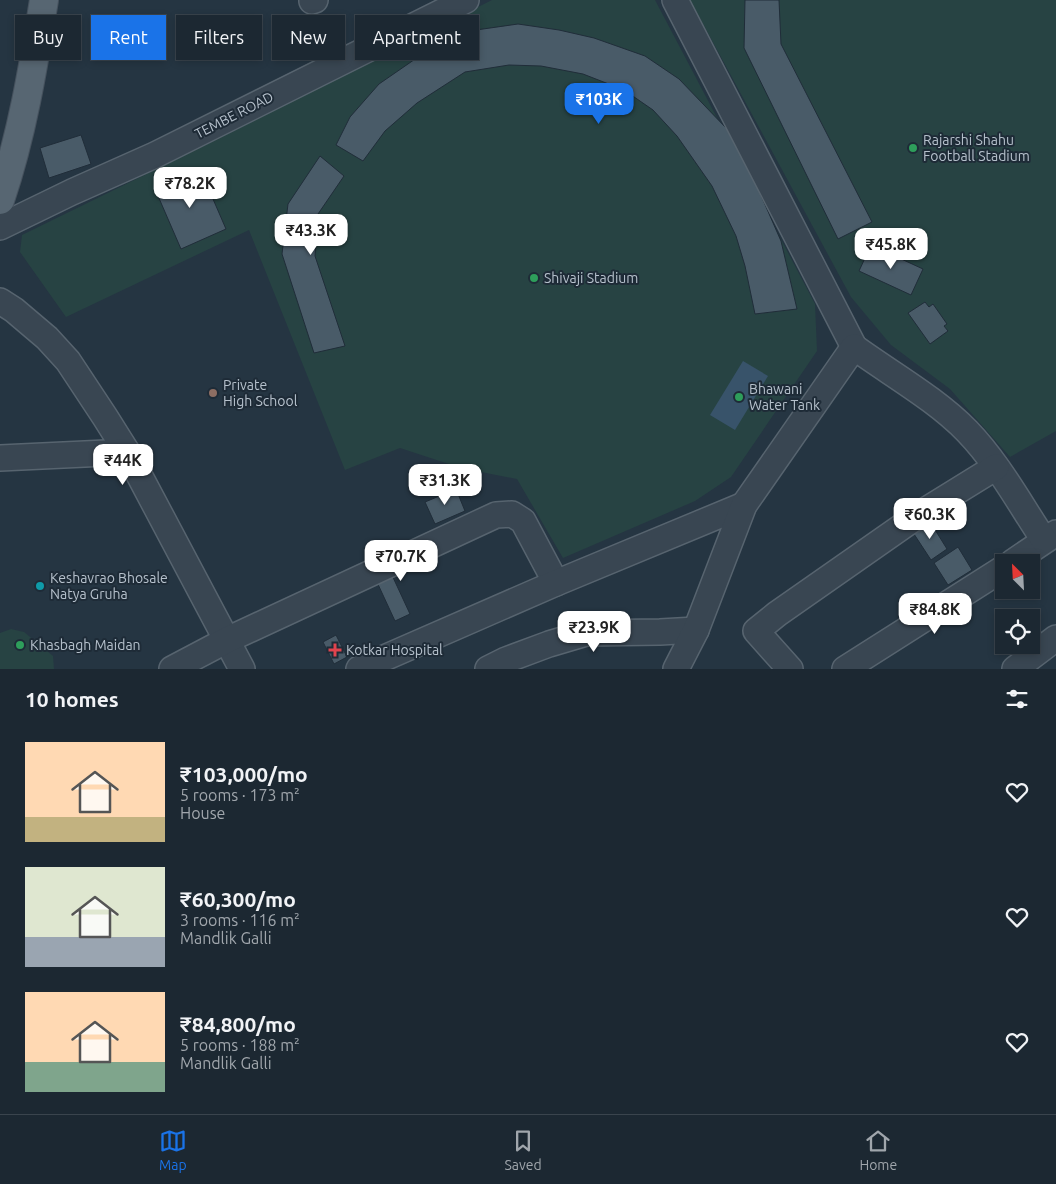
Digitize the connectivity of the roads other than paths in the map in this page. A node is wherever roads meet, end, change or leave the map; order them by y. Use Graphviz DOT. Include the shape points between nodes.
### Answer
graph roads {
  1 [pos="44,0"];
  2 [pos="466,0"];
  3 [pos="675,0"];
  4 [pos="0,200"];
  5 [pos="0,227"];
  6 [pos="0,301"];
  7 [pos="854,347"];
  8 [pos="127,452"];
  9 [pos="0,458"];
  10 [pos="996,467"];
  11 [pos="744,504"];
  12 [pos="1050,536"];
  13 [pos="1024,554"];
  14 [pos="995,574"];
  15 [pos="556,583"];
  16 [pos="696,630"];
  17 [pos="1056,638"];
  18 [pos="227,640"];
  19 [pos="172,669"];
  20 [pos="242,669"];
  21 [pos="359,669"];
  22 [pos="488,669"];
  23 [pos="676,669"];
  24 [pos="790,669"];
  25 [pos="845,669"];
  26 [pos="1015,669"];
  1 -- 4 [label="main road" via="23,115"];
  2 -- 5 [label="street, TEMBE ROAD" via="155,155"];
  3 -- 7 [label="street"];
  6 -- 8 [label="street" via="34,327 68,360"];
  7 -- 10 [label="street" via="927,397 967,431"];
  7 -- 11 [label="street"];
  8 -- 9 [label="street"];
  8 -- 18 [label="street"];
  10 -- 12 [label="street"];
  10 -- 24 [label="street" via="920,514 756,631"];
  11 -- 15 [label="street"];
  11 -- 16 [label="street"];
  12 -- 13 [label="street"];
  14 -- 25 [label="street"];
  15 -- 18 [label="street" via="523,521 512,514 496,515"];
  15 -- 21 [label="street"];
  16 -- 22 [label="street" via="586,633"];
  16 -- 23 [label="street"];
  17 -- 26 [label="street"];
  18 -- 19 [label="street"];
  18 -- 20 [label="street"];
}
